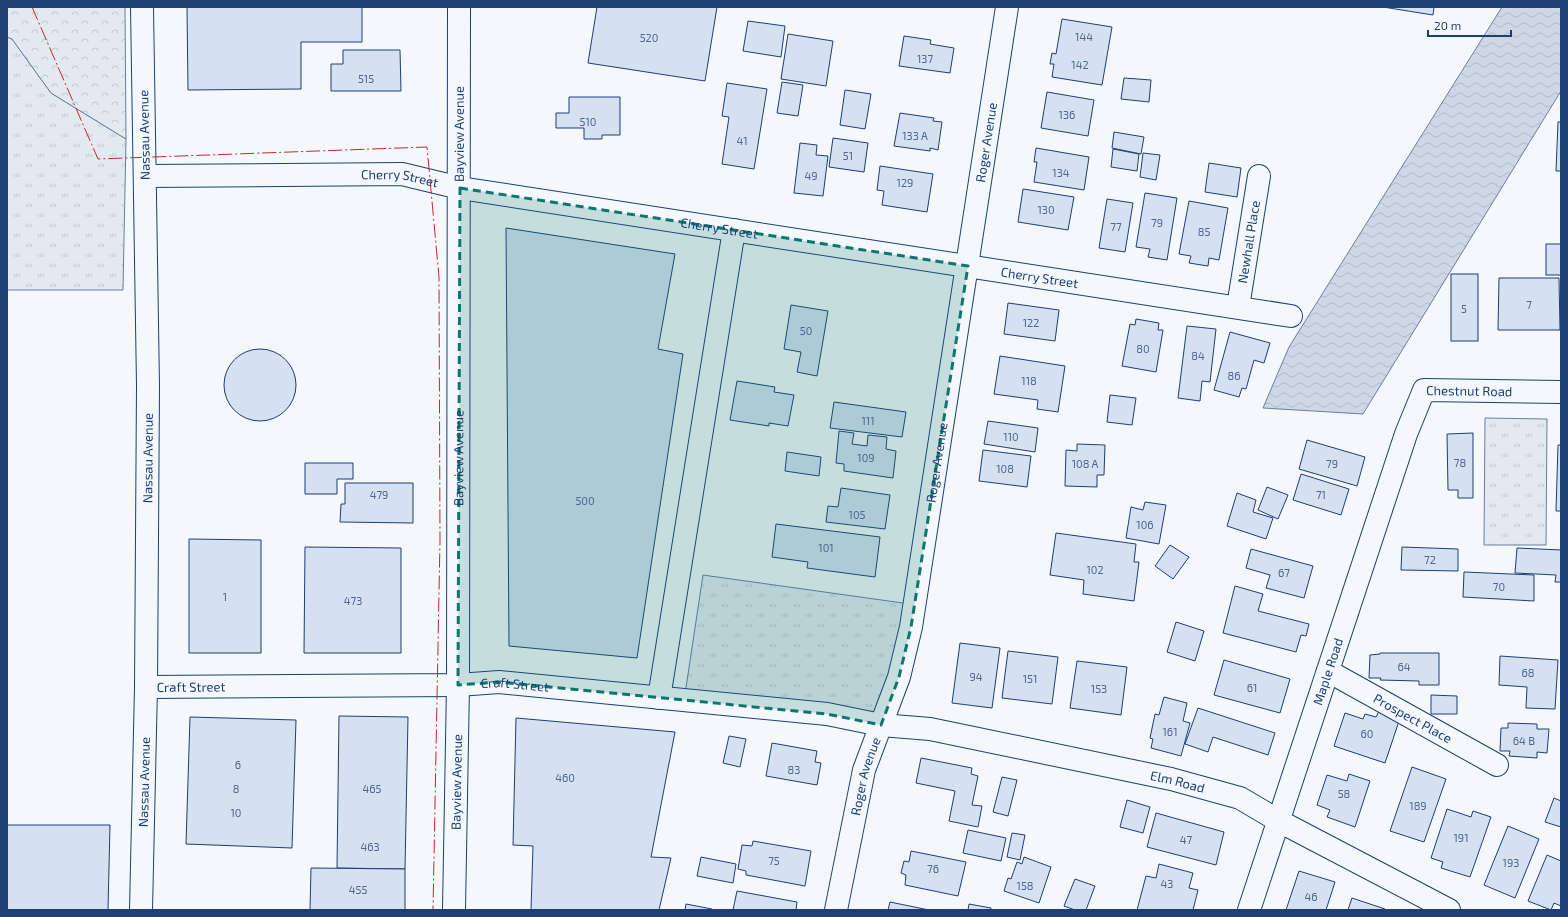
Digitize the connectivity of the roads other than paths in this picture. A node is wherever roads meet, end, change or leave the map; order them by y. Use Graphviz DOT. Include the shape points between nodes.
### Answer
graph roads {
  1 [pos="142,7"];
  2 [pos="459,7"];
  3 [pos="1007,7"];
  4 [pos="145,176"];
  5 [pos="1259,176"];
  6 [pos="460,188"];
  7 [pos="734,230"];
  8 [pos="968,266"];
  9 [pos="1238,307"];
  10 [pos="1291,316"];
  11 [pos="1561,392"];
  12 [pos="1406,434"];
  13 [pos="1328,671"];
  14 [pos="458,685"];
  15 [pos="146,687"];
  16 [pos="660,698"];
  17 [pos="881,725"];
  18 [pos="1497,764"];
  19 [pos="1279,821"];
  20 [pos="141,910"];
  21 [pos="454,910"];
  22 [pos="836,910"];
  23 [pos="1249,910"];
  24 [pos="1449,910"];
  1 -- 4 [label="street, Nassau Avenue"];
  2 -- 6 [label="street, Bayview Avenue"];
  3 -- 8 [label="street, Roger Avenue"];
  4 -- 6 [label="street, Cherry Street" via="402,174"];
  4 -- 15 [label="street, Nassau Avenue" via="148,386"];
  5 -- 9 [label="street, Newhall Place"];
  6 -- 7 [label="street, Cherry Street"];
  6 -- 14 [label="street, Bayview Avenue"];
  7 -- 8 [label="street, Cherry Street"];
  7 -- 16 [label="street"];
  8 -- 9 [label="street, Cherry Street"];
  8 -- 17 [label="street, Roger Avenue" via="911,627 900,677"];
  9 -- 10 [label="street, Cherry Street"];
  11 -- 12 [label="street, Chestnut Road" via="1424,390"];
  12 -- 13 [label="street, Maple Road"];
  13 -- 18 [label="street, Prospect Place"];
  13 -- 19 [label="street, Maple Road"];
  14 -- 15 [label="street, Craft Street"];
  14 -- 16 [label="street, Craft Street" via="499,682"];
  14 -- 21 [label="street, Bayview Avenue"];
  15 -- 20 [label="street, Nassau Avenue"];
  16 -- 17 [label="street, Craft Street" via="827,714"];
  17 -- 19 [label="street, Elm Road" via="930,729 1171,779 1240,798"];
  17 -- 22 [label="street, Roger Avenue" via="864,770"];
  19 -- 23 [label="street, Maple Road"];
  19 -- 24 [label="street, Elm Road"];
}
